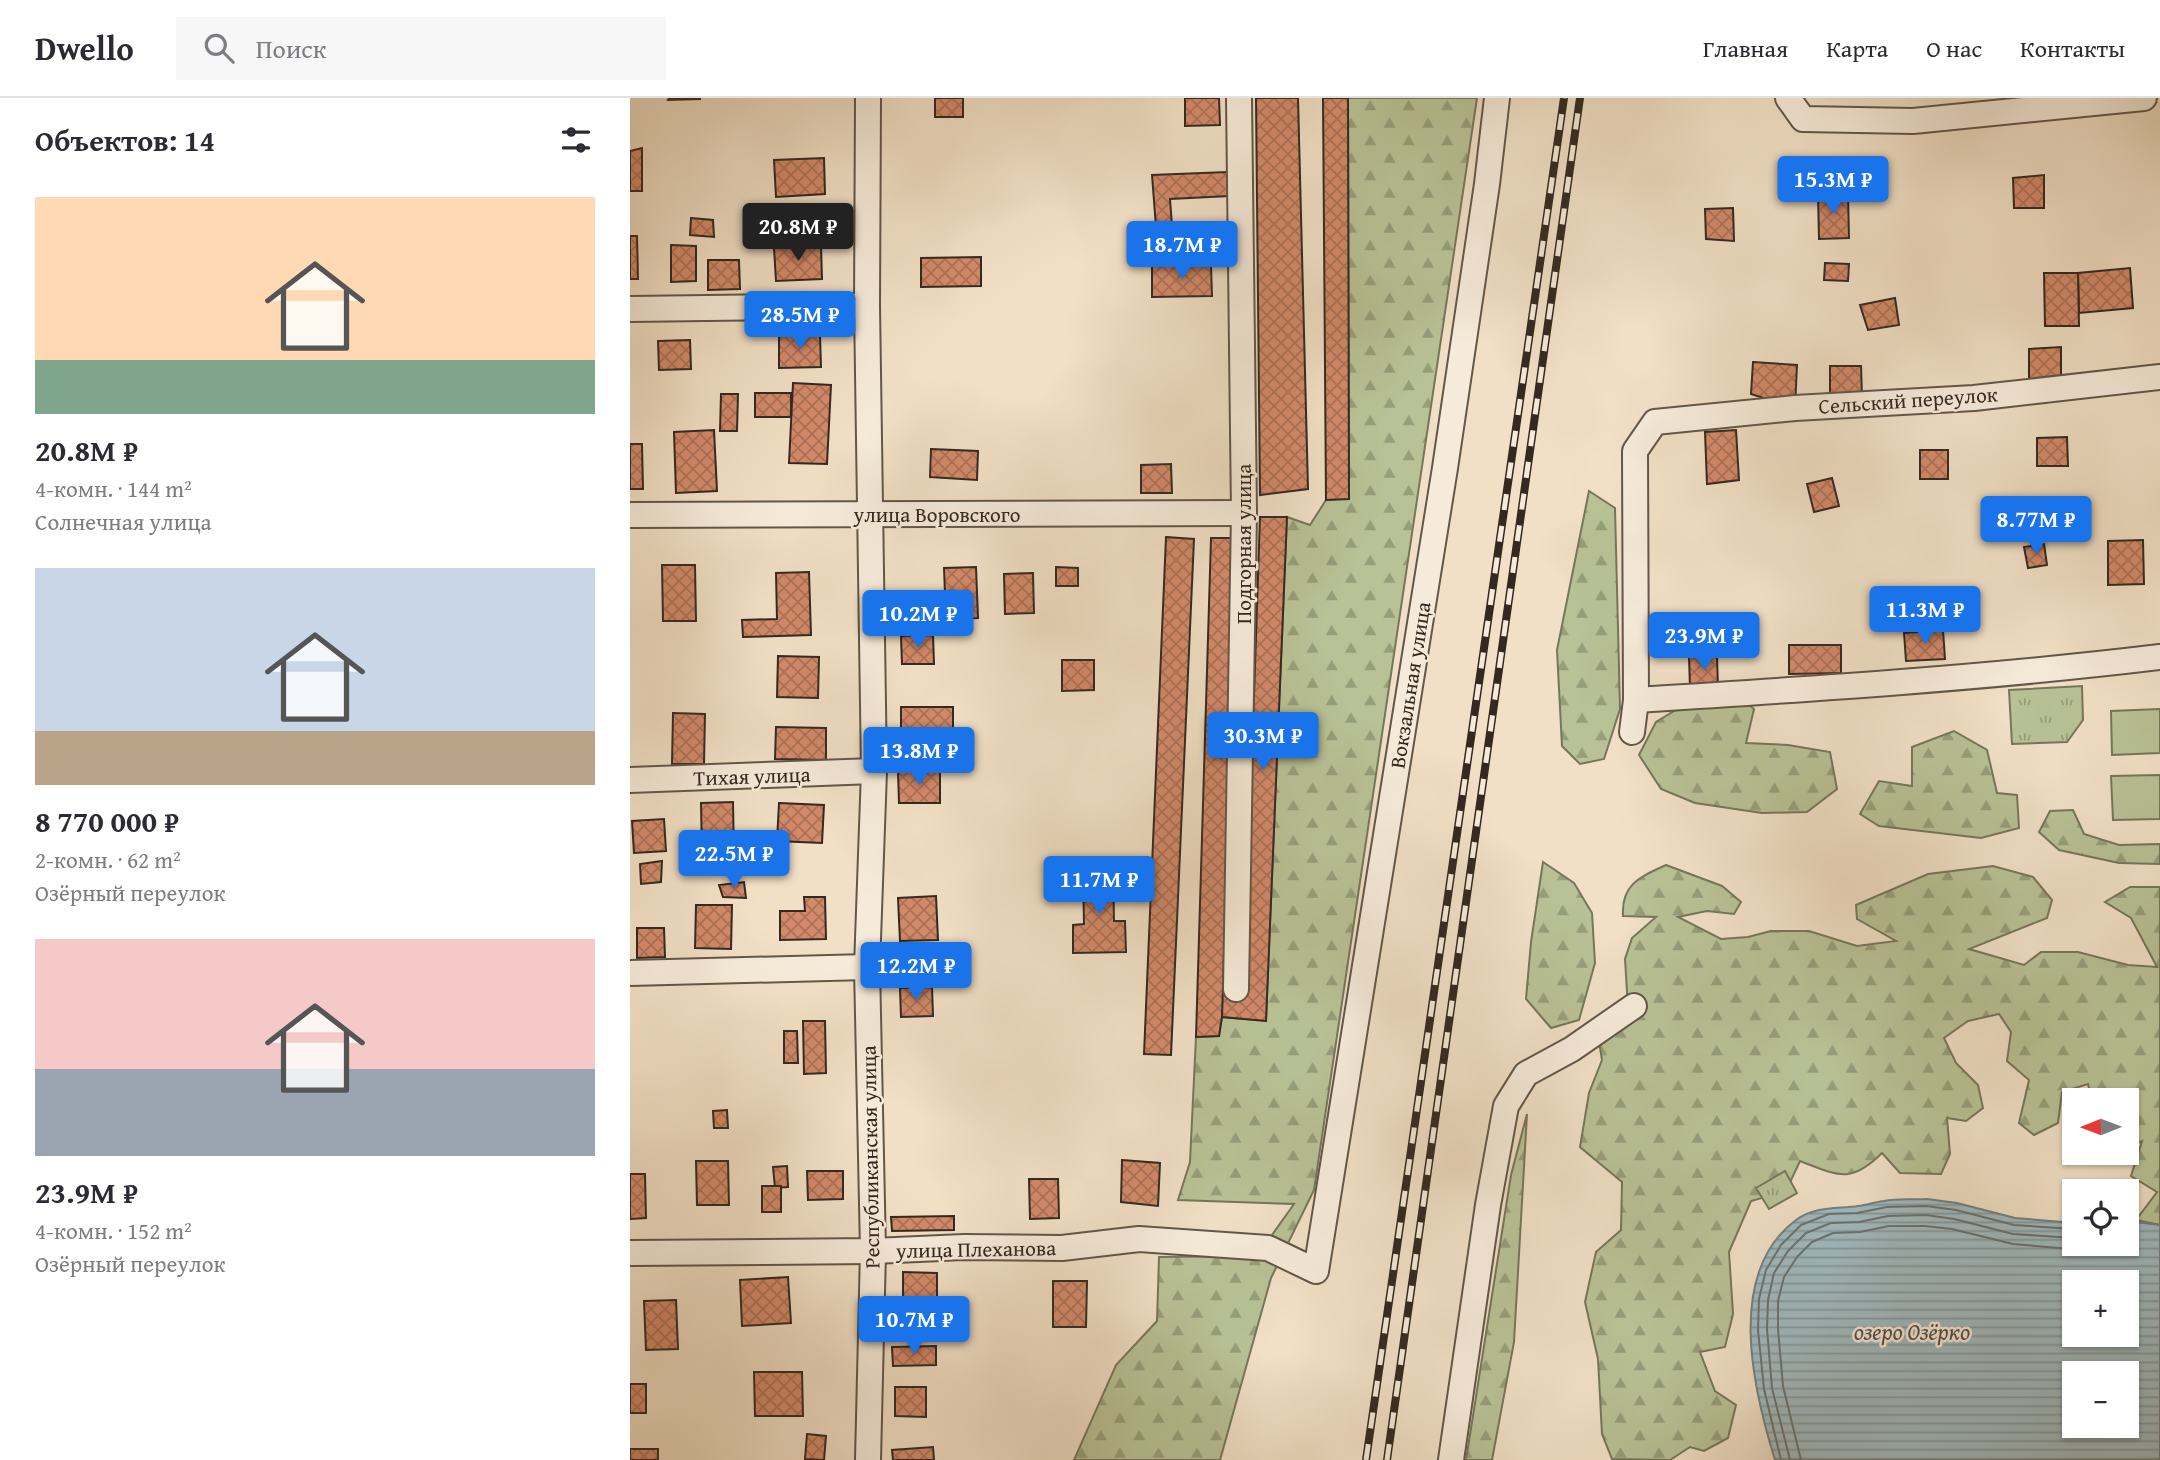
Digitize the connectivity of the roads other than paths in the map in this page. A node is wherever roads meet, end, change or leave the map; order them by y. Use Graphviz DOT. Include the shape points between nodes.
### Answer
graph roads {
  1 [pos="868,98"];
  2 [pos="1239,98"];
  3 [pos="1497,98"];
  4 [pos="1788,98"];
  5 [pos="2144,98"];
  6 [pos="867,306"];
  7 [pos="630,309"];
  8 [pos="2160,377"];
  9 [pos="1244,513"];
  10 [pos="630,515"];
  11 [pos="869,515"];
  12 [pos="2160,657"];
  13 [pos="1636,700"];
  14 [pos="1632,732"];
  15 [pos="874,771"];
  16 [pos="630,780"];
  17 [pos="867,967"];
  18 [pos="630,973"];
  19 [pos="1236,989"];
  20 [pos="1634,1006"];
  21 [pos="873,1251"];
  22 [pos="630,1253"];
  23 [pos="1317,1271"];
  24 [pos="868,1460"];
  25 [pos="1451,1460"];
  1 -- 6 [label="street, Республиканская улица"];
  2 -- 9 [label="street, Подгорная улица"];
  3 -- 23 [label="street, Вокзальная улица" via="1445,468"];
  4 -- 5 [label="street" via="1803,119 1913,121"];
  6 -- 7 [label="street"];
  6 -- 11 [label="street, Республиканская улица"];
  8 -- 13 [label="street, Сельский переулок" via="1974,398 1655,422 1634,451"];
  9 -- 11 [label="street, улица Воровского"];
  9 -- 19 [label="street, Подгорная улица"];
  10 -- 11 [label="street, улица Воровского"];
  11 -- 15 [label="street, Республиканская улица"];
  12 -- 13 [label="street" via="1839,687"];
  13 -- 14 [label="street"];
  15 -- 16 [label="street, Тихая улица"];
  15 -- 17 [label="street, Республиканская улица"];
  17 -- 18 [label="street"];
  17 -- 21 [label="street, Республиканская улица"];
  20 -- 25 [label="street" via="1526,1074 1506,1106"];
  21 -- 22 [label="street, улица Плеханова"];
  21 -- 23 [label="street, улица Плеханова" via="1062,1248 1139,1239 1268,1248"];
  21 -- 24 [label="street, Республиканская улица"];
}
